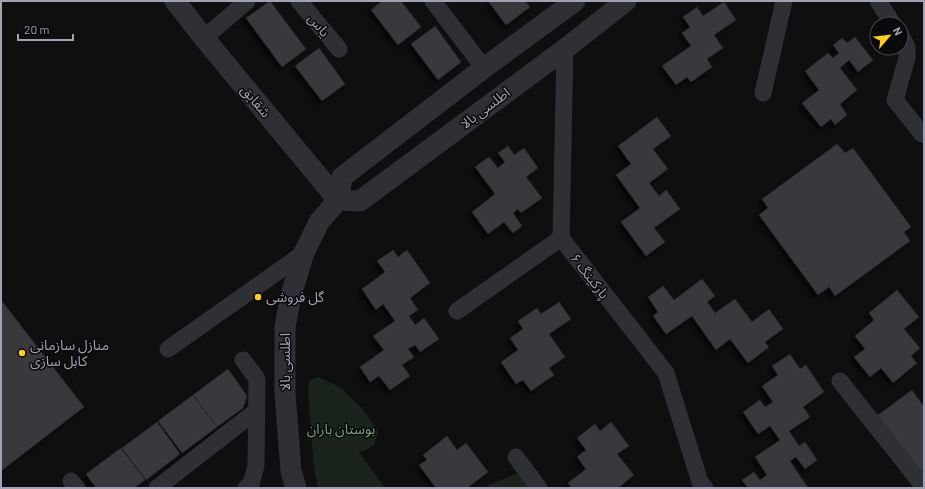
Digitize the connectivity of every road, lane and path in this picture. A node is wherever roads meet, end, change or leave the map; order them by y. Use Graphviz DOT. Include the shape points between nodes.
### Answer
graph roads {
  1 [pos="175,1"];
  2 [pos="247,1"];
  3 [pos="299,1"];
  4 [pos="433,1"];
  5 [pos="575,1"];
  6 [pos="626,1"];
  7 [pos="784,1"];
  8 [pos="878,1"];
  9 [pos="888,16"];
  10 [pos="546,23"];
  11 [pos="204,38"];
  12 [pos="565,48"];
  13 [pos="339,49"];
  14 [pos="907,56"];
  15 [pos="484,68"];
  16 [pos="763,93"];
  17 [pos="922,134"];
  18 [pos="338,200"];
  19 [pos="561,238"];
  20 [pos="304,253"];
  21 [pos="457,311"];
  22 [pos="168,349"];
  23 [pos="243,360"];
  24 [pos="840,381"];
  25 [pos="256,411"];
  26 [pos="516,457"];
  27 [pos="699,486"];
  28 [pos="157,488"];
  29 [pos="246,488"];
  30 [pos="296,488"];
  31 [pos="538,488"];
  32 [pos="924,488"];
  1 -- 11 [label="street, شقایق"];
  2 -- 11 [label="street"];
  3 -- 13 [label="street, یاس"];
  4 -- 15 [label="street"];
  5 -- 10 [label="street"];
  6 -- 12 [label="street, اطلسی بالا"];
  7 -- 16 [label="street"];
  8 -- 9 [label="street"];
  10 -- 12 [label="street"];
  10 -- 15 [label="street"];
  11 -- 18 [label="street, شقایق"];
  12 -- 18 [label="street, اطلسی بالا" via="360,201"];
  12 -- 19 [label="street"];
  14 -- 17 [label="street" via="895,100"];
  15 -- 18 [label="street" via="342,177"];
  18 -- 20 [label="street, اطلسی بالا" via="319,222"];
  19 -- 21 [label="street"];
  19 -- 27 [label="street, پارکینگ ۶" via="666,373"];
  20 -- 22 [label="street"];
  20 -- 30 [label="street, اطلسی بالا" via="290,295 285,327 285,393 291,471"];
  23 -- 25 [label="street" via="257,379"];
  24 -- 32 [label="street"];
  25 -- 28 [label="street"];
  25 -- 29 [label="street" via="256,466 251,484"];
  26 -- 31 [label="street"];
}
